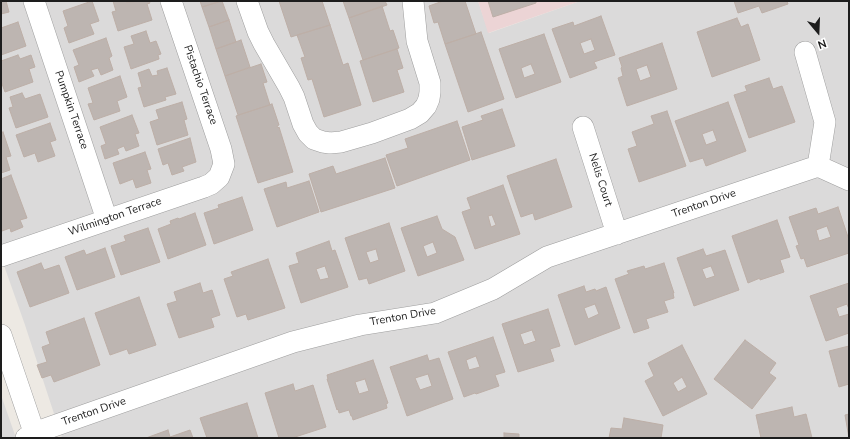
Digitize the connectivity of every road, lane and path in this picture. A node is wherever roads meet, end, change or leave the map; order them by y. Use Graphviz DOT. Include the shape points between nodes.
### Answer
graph roads {
  1 [pos="34,1"];
  2 [pos="171,1"];
  3 [pos="247,1"];
  4 [pos="413,1"];
  5 [pos="805,52"];
  6 [pos="583,127"];
  7 [pos="818,166"];
  8 [pos="222,171"];
  9 [pos="849,180"];
  10 [pos="108,220"];
  11 [pos="617,234"];
  12 [pos="1,256"];
  13 [pos="1,335"];
  14 [pos="32,436"];
  1 -- 10 [label="street, Pumpkin Terrace"];
  2 -- 8 [label="street, Pistachio Terrace" via="221,149 224,164"];
  3 -- 4 [label="street" via="258,32 294,97 308,133 314,139 330,143 372,133 410,119 426,106 430,83 417,41"];
  5 -- 7 [label="street" via="825,122"];
  6 -- 11 [label="street, Nelis Court"];
  7 -- 9 [label="street"];
  7 -- 11 [label="street, Trenton Drive"];
  8 -- 10 [label="street, Wilmington Terrace" via="211,184"];
  10 -- 12 [label="street, Wilmington Terrace"];
  11 -- 14 [label="street, Trenton Drive" via="547,258 493,289 435,313 360,325 292,342"];
  13 -- 14 [label="street"];
}
